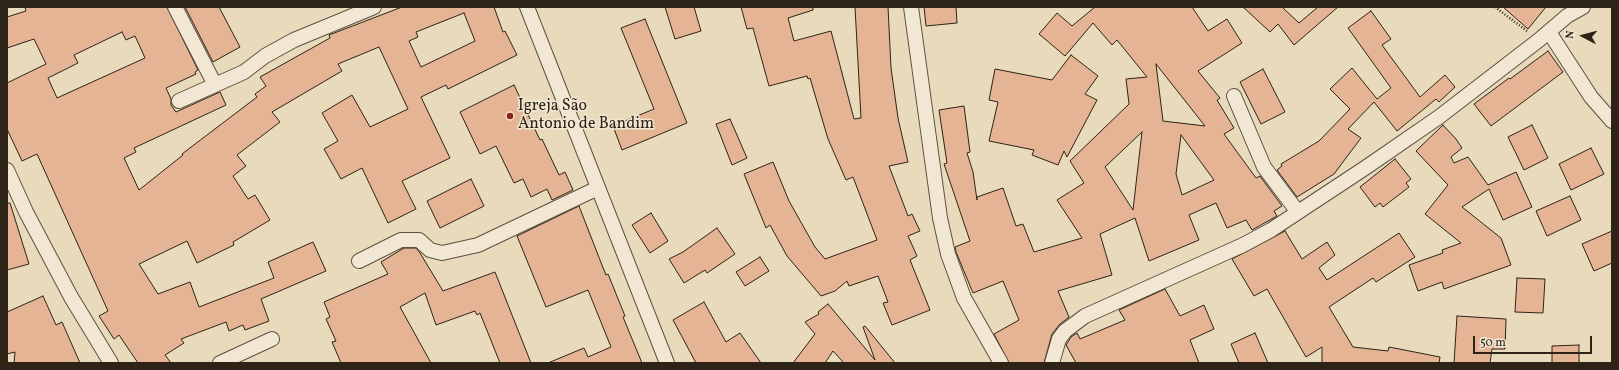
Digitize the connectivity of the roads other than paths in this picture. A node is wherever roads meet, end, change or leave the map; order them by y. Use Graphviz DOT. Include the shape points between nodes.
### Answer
graph roads {
  1 [pos="175,7"];
  2 [pos="374,7"];
  3 [pos="527,7"];
  4 [pos="911,7"];
  5 [pos="1583,7"];
  6 [pos="1544,36"];
  7 [pos="215,85"];
  8 [pos="1234,96"];
  9 [pos="179,101"];
  10 [pos="1612,121"];
  11 [pos="7,170"];
  12 [pos="598,188"];
  13 [pos="1297,211"];
  14 [pos="359,261"];
  15 [pos="272,339"];
  16 [pos="112,363"];
  17 [pos="220,363"];
  18 [pos="667,363"];
  19 [pos="1001,363"];
  20 [pos="1052,363"];
  1 -- 7 [label="street"];
  2 -- 7 [label="street" via="294,40 265,56 244,72"];
  3 -- 12 [label="street"];
  4 -- 19 [label="street" via="940,218 948,254 964,298"];
  5 -- 6 [label="street"];
  6 -- 10 [label="street"];
  6 -- 13 [label="street" via="1439,117"];
  7 -- 9 [label="street"];
  8 -- 13 [label="street" via="1264,167"];
  11 -- 16 [label="street" via="71,297"];
  12 -- 14 [label="street" via="478,245 442,253 430,250 419,240 401,240"];
  12 -- 18 [label="street"];
  13 -- 20 [label="street" via="1271,230 1243,245 1085,316 1065,331 1059,339"];
  15 -- 17 [label="street"];
}
